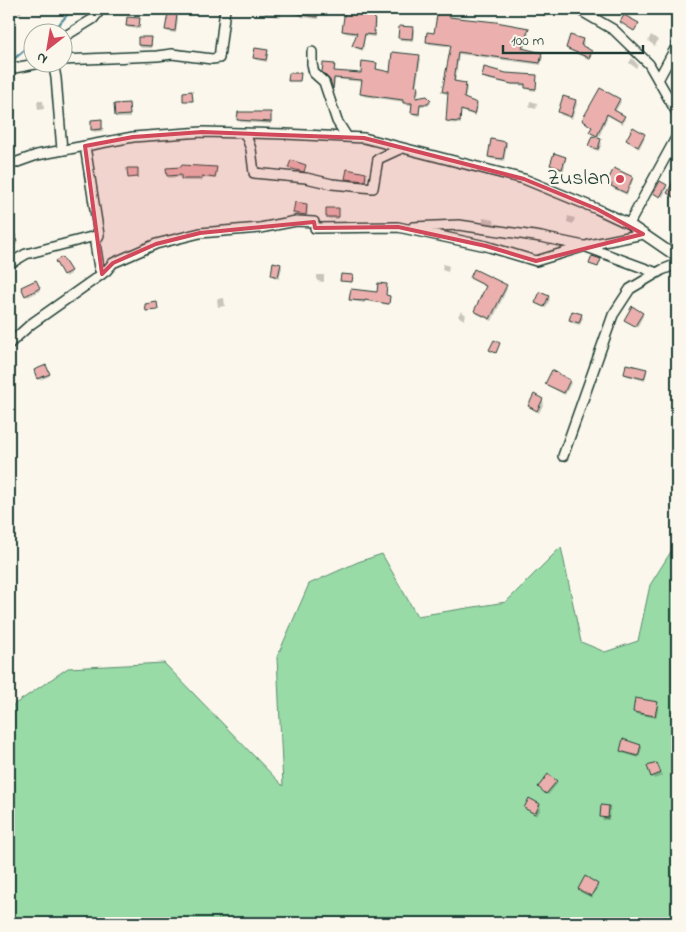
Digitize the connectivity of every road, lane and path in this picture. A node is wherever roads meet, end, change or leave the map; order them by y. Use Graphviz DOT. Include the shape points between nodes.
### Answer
graph roads {
  1 [pos="102,9"];
  2 [pos="225,9"];
  3 [pos="578,9"];
  4 [pos="72,32"];
  5 [pos="677,45"];
  6 [pos="312,52"];
  7 [pos="72,60"];
  8 [pos="22,67"];
  9 [pos="9,69"];
  10 [pos="55,72"];
  11 [pos="658,80"];
  12 [pos="677,113"];
  13 [pos="245,133"];
  14 [pos="677,136"];
  15 [pos="347,137"];
  16 [pos="85,146"];
  17 [pos="402,148"];
  18 [pos="62,150"];
  19 [pos="9,165"];
  20 [pos="628,224"];
  21 [pos="398,227"];
  22 [pos="643,234"];
  23 [pos="99,235"];
  24 [pos="584,246"];
  25 [pos="677,257"];
  26 [pos="9,264"];
  27 [pos="677,264"];
  28 [pos="657,273"];
  29 [pos="102,274"];
  30 [pos="9,344"];
  31 [pos="563,456"];
  1 -- 4 [label="street"];
  2 -- 7 [label="street" via="219,58 172,54"];
  3 -- 11 [label="street" via="614,30 649,64"];
  5 -- 11 [label="street"];
  6 -- 15 [label="street" via="314,73 324,82 337,121"];
  8 -- 9 [label="street"];
  10 -- 18 [label="street"];
  11 -- 12 [label="street"];
  13 -- 15 [label="street"];
  13 -- 16 [label="street" via="202,132 133,137"];
  13 -- 17 [label="street" via="254,173 352,186 373,188 378,159"];
  14 -- 20 [label="street"];
  15 -- 17 [label="street"];
  16 -- 18 [label="street"];
  16 -- 23 [label="street"];
  17 -- 20 [label="street" via="524,179"];
  18 -- 19 [label="street"];
  20 -- 22 [label="street"];
  21 -- 24 [label="street" via="459,226"];
  21 -- 24 [label="street" via="486,246 536,261"];
  21 -- 29 [label="street" via="315,228 314,222 296,221 200,233 156,244 113,263"];
  22 -- 24 [label="street"];
  22 -- 25 [label="street"];
  23 -- 26 [label="street" via="26,254"];
  23 -- 29 [label="street" via="95,244"];
  24 -- 28 [label="street"];
  27 -- 28 [label="street"];
  28 -- 31 [label="street" via="630,289 613,315"];
  29 -- 30 [label="street" via="31,324"];
}
